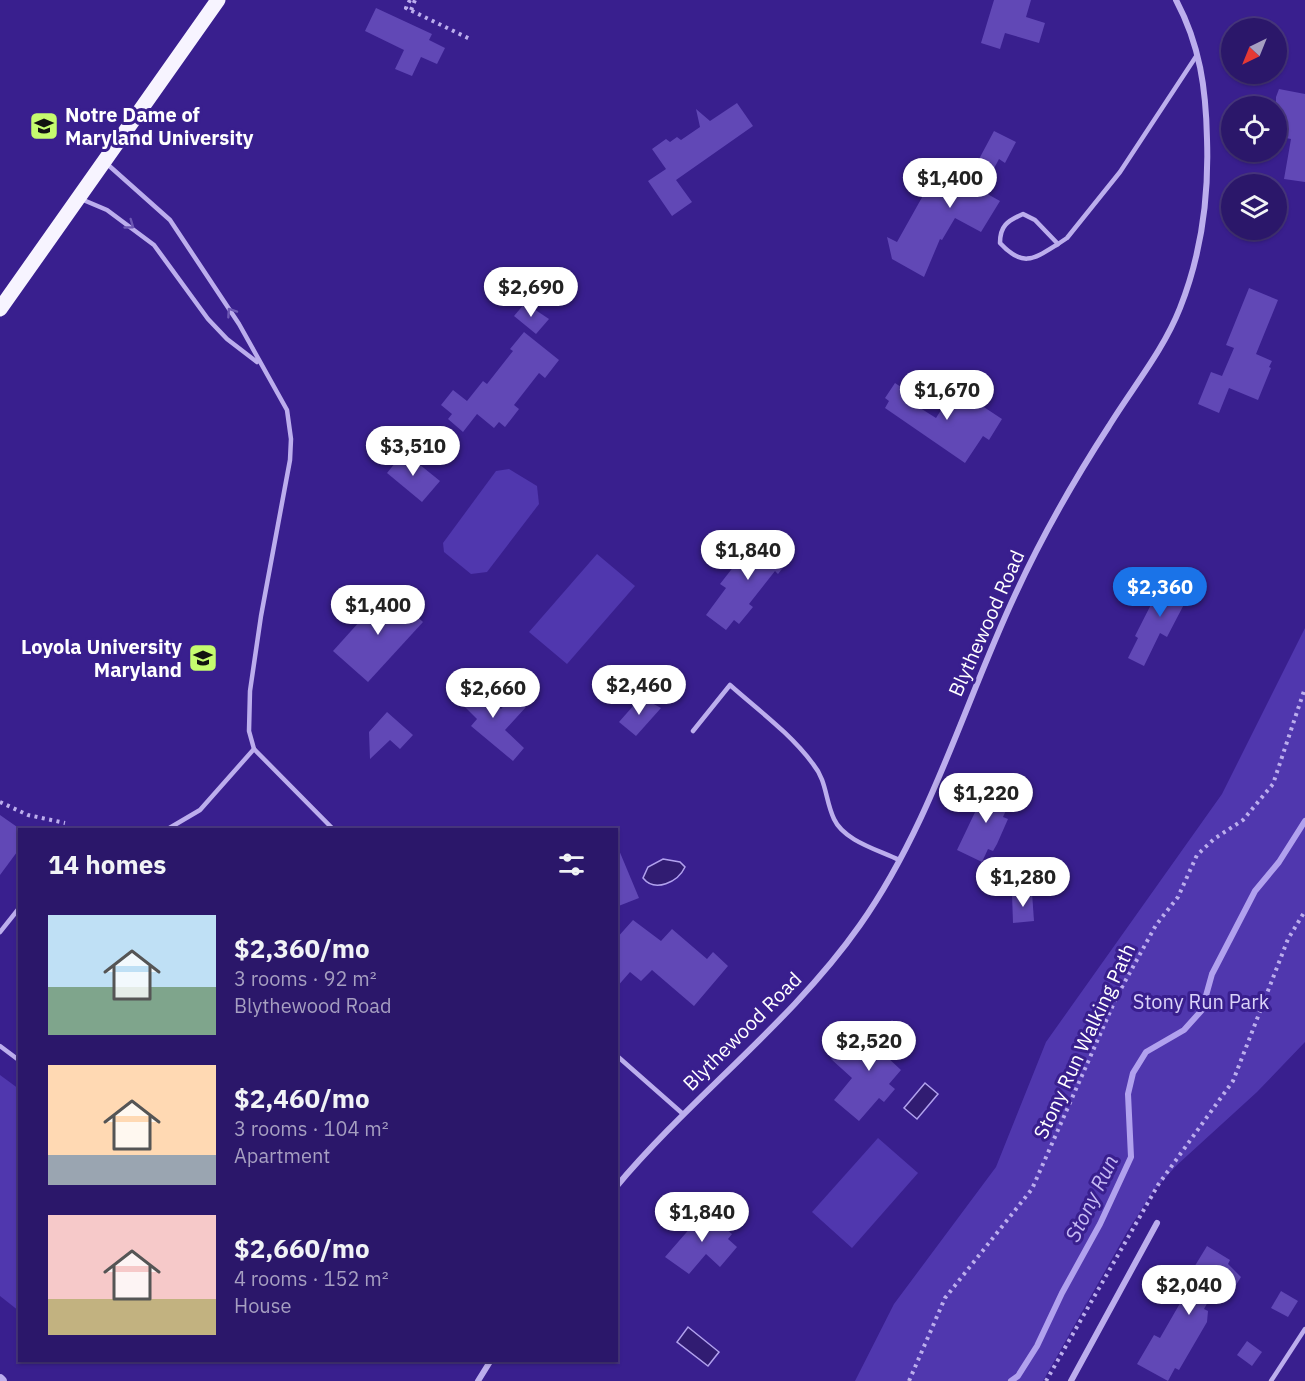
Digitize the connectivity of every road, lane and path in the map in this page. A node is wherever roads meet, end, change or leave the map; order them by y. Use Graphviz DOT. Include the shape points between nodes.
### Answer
graph roads {
  1 [pos="218,0"];
  2 [pos="410,0"];
  3 [pos="416,0"];
  4 [pos="1176,0"];
  5 [pos="411,10"];
  6 [pos="470,39"];
  7 [pos="1198,53"];
  8 [pos="104,161"];
  9 [pos="78,198"];
  10 [pos="1058,244"];
  11 [pos="0,309"];
  12 [pos="260,363"];
  13 [pos="1305,688"];
  14 [pos="693,731"];
  15 [pos="254,749"];
  16 [pos="0,802"];
  17 [pos="65,823"];
  18 [pos="169,828"];
  19 [pos="332,828"];
  20 [pos="899,860"];
  21 [pos="18,910"];
  22 [pos="1305,911"];
  23 [pos="0,932"];
  24 [pos="0,1046"];
  25 [pos="618,1057"];
  26 [pos="18,1060"];
  27 [pos="683,1114"];
  28 [pos="618,1185"];
  29 [pos="1157,1223"];
  30 [pos="1305,1329"];
  31 [pos="490,1362"];
  32 [pos="478,1381"];
  33 [pos="909,1381"];
  34 [pos="1046,1381"];
  35 [pos="1071,1381"];
  36 [pos="1271,1381"];
  1 -- 8 [label="main road"];
  2 -- 5 [label="path" via="406,8"];
  3 -- 5 [label="path"];
  4 -- 7 [label="street, Blythewood Road"];
  5 -- 6 [label="path"];
  7 -- 10 [label="lane" via="1120,172"];
  7 -- 20 [label="street, Blythewood Road" via="1206,110 1208,172 1203,223 1182,303 1163,342 1050,524 1002,623"];
  8 -- 9 [label="main road"];
  12 -- 8 [label="lane, one-way" via="239,324 170,220"];
  9 -- 11 [label="main road"];
  9 -- 12 [label="lane, one-way" via="107,210 154,244 208,319 226,339"];
  10 -- 10 [label="lane" via="1033,259 1020,259 1000,243 1000,231 1008,220 1023,214 1035,220"];
  12 -- 15 [label="lane" via="281,394 291,439 250,691 249,731"];
  13 -- 33 [label="path, Stony Run Walking Path" via="1273,784 1243,820 1214,838 1197,855 1178,897 1156,925 1117,996 1032,1189 945,1298"];
  14 -- 20 [label="lane" via="730,685 812,762 821,774 839,827"];
  15 -- 18 [label="lane" via="200,810"];
  15 -- 19 [label="lane"];
  16 -- 17 [label="path" via="28,815"];
  20 -- 27 [label="street, Blythewood Road" via="876,901 833,961"];
  21 -- 23 [label="lane"];
  22 -- 34 [label="path" via="1288,939 1233,1081 1158,1185"];
  24 -- 26 [label="lane"];
  25 -- 27 [label="lane"];
  27 -- 28 [label="street, Blythewood Road"];
  29 -- 35 [label="street"];
  30 -- 36 [label="lane"];
  31 -- 32 [label="street"];
}
